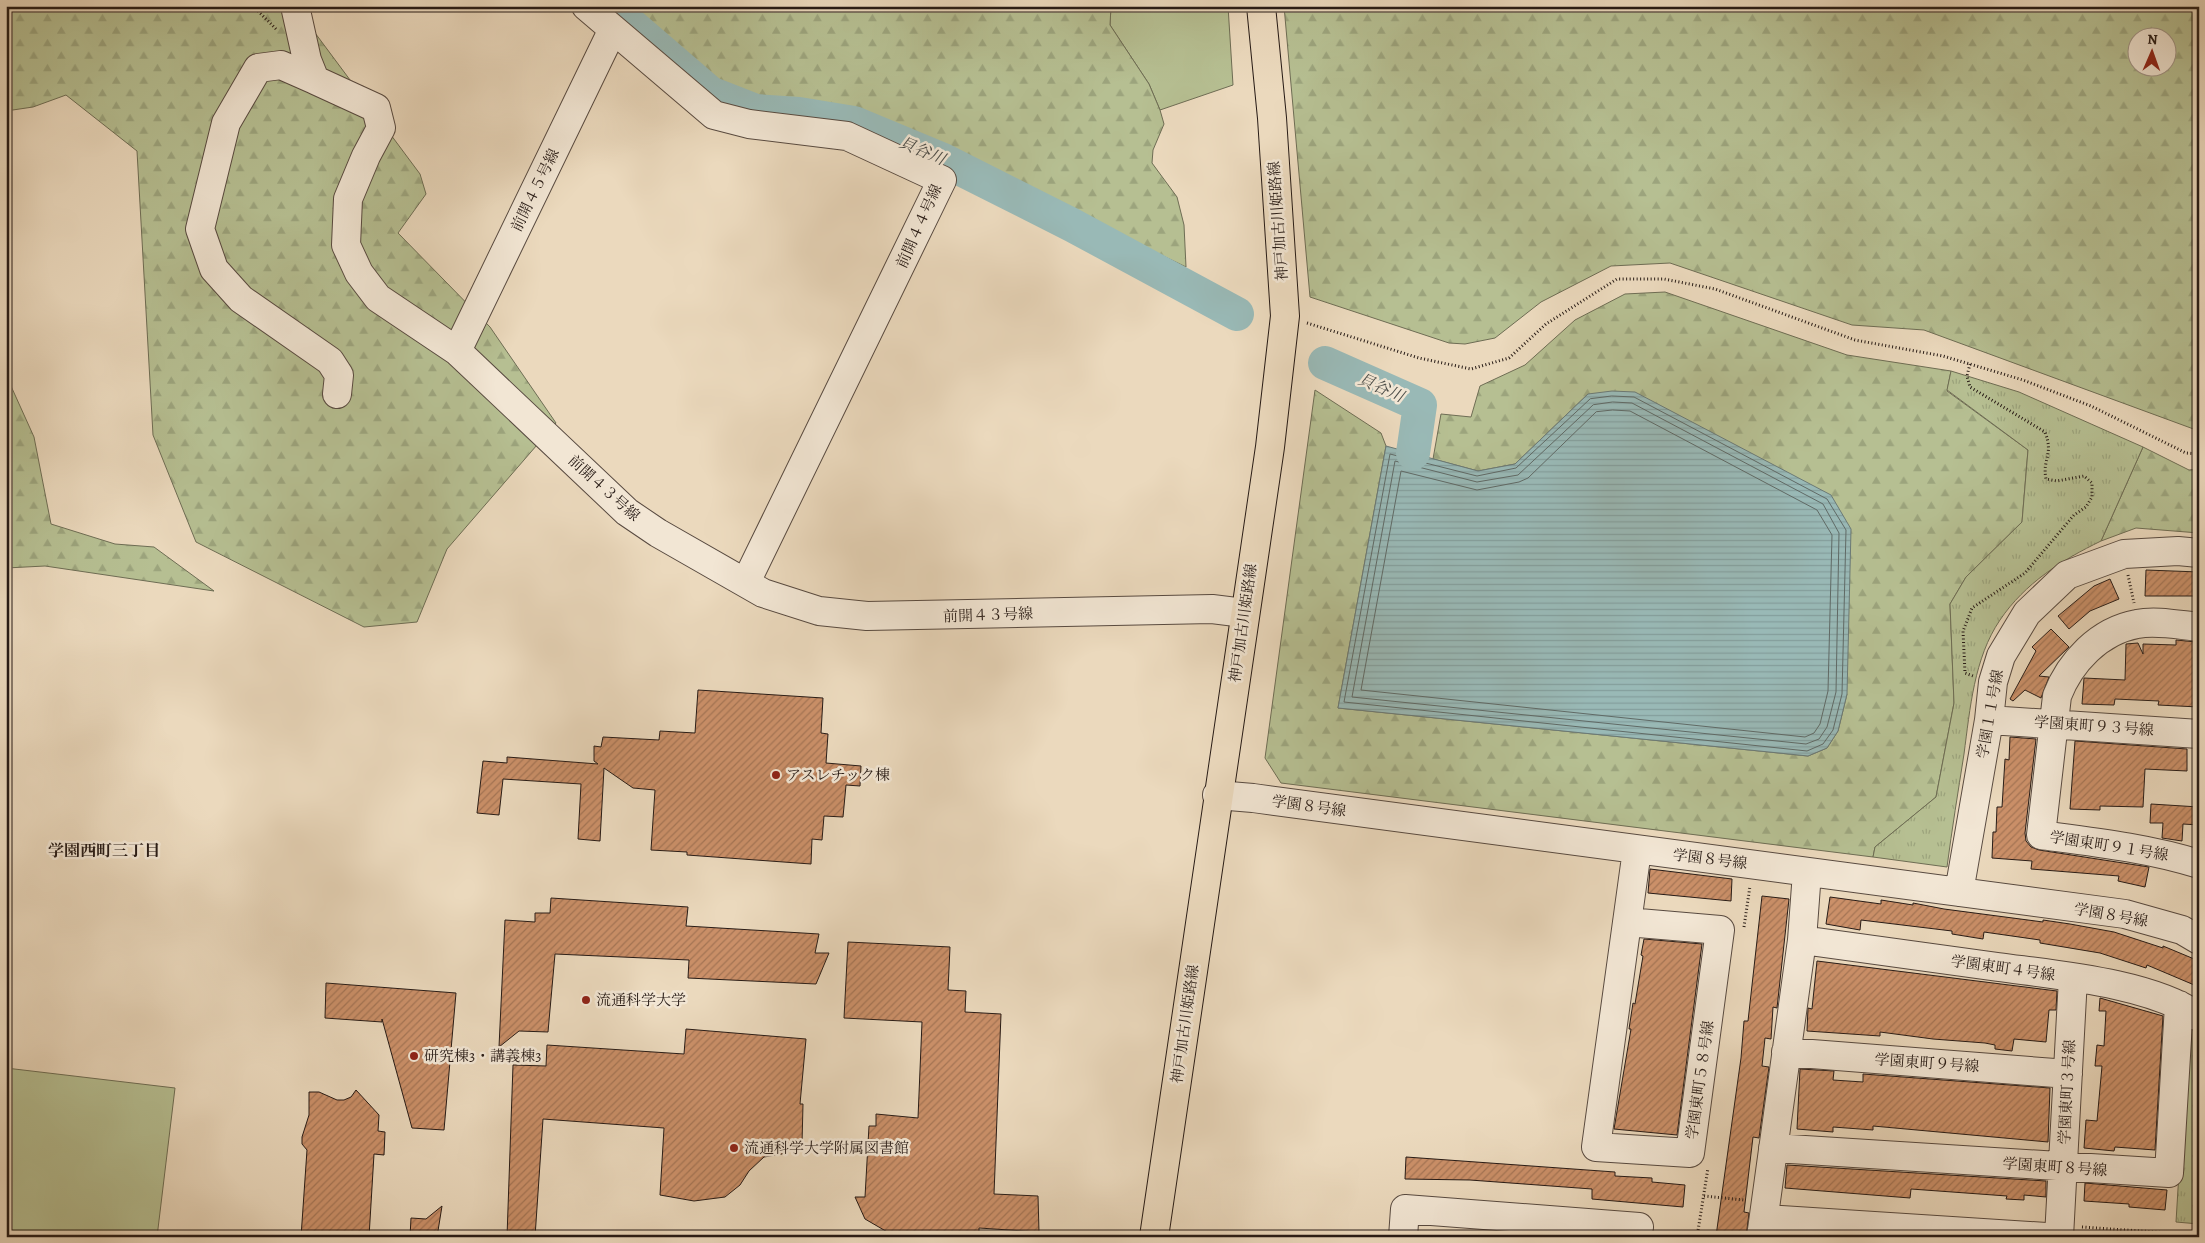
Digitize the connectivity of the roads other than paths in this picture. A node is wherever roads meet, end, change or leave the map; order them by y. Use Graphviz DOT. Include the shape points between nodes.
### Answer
graph roads {
  1 [pos="295,6"];
  2 [pos="586,6"];
  3 [pos="1261,6"];
  4 [pos="612,29"];
  5 [pos="315,80"];
  6 [pos="457,351"];
  7 [pos="337,394"];
  8 [pos="2199,553"];
  9 [pos="746,582"];
  10 [pos="1244,613"];
  11 [pos="2199,627"];
  12 [pos="1989,720"];
  13 [pos="2054,722"];
  14 [pos="2199,734"];
  15 [pos="1217,796"];
  16 [pos="1637,850"];
  17 [pos="2199,864"];
  18 [pos="1807,872"];
  19 [pos="1959,892"];
  20 [pos="1627,922"];
  21 [pos="1802,940"];
  22 [pos="2199,940"];
  23 [pos="2073,978"];
  24 [pos="2189,1011"];
  25 [pos="1786,1052"];
  26 [pos="2068,1074"];
  27 [pos="1773,1148"];
  28 [pos="2063,1168"];
  29 [pos="1764,1219"];
  30 [pos="2055,1233"];
  31 [pos="1154,1237"];
  32 [pos="1403,1237"];
  33 [pos="1637,1237"];
  1 -- 5 [label="street" via="307,60"];
  2 -- 4 [label="street, 前開４４号線"];
  3 -- 10 [label="main road, 神戸加古川姫路線" via="1284,316 1270,447"];
  4 -- 6 [label="street, 前開４５号線"];
  4 -- 9 [label="street, 前開４４号線" via="714,115 749,124 847,136 942,180"];
  5 -- 6 [label="street, 前開４３号線" via="376,108 381,128 348,200 346,245 359,273 378,298"];
  5 -- 7 [label="street" via="281,65 258,68 226,123 200,229 214,269 241,299 330,361 339,375"];
  6 -- 9 [label="street, 前開４３号線" via="627,512"];
  8 -- 12 [label="street, 学園１１号線" via="2124,554 2066,574 2027,613 2001,656 1992,682"];
  9 -- 10 [label="street, 前開４３号線" via="763,593 819,611 867,616 1212,608"];
  10 -- 15 [label="main road, 神戸加古川姫路線"];
  11 -- 13 [label="street" via="2138,624 2118,630 2097,642 2080,656 2065,676 2057,696"];
  12 -- 13 [label="street, 学園東町９３号線"];
  12 -- 19 [label="street, 学園１１号線"];
  13 -- 14 [label="street, 学園東町９３号線"];
  13 -- 17 [label="street, 学園東町９１号線" via="2041,835 2127,847"];
  15 -- 16 [label="street, 学園８号線" via="1253,798"];
  15 -- 31 [label="main road, 神戸加古川姫路線"];
  16 -- 18 [label="street, 学園８号線"];
  16 -- 20 [label="street, 学園東町５８号線"];
  18 -- 19 [label="street, 学園８号線"];
  18 -- 21 [label="street"];
  19 -- 22 [label="street, 学園８号線" via="2125,914 2182,930"];
  20 -- 20 [label="street, 学園東町５８号線" via="1596,1147 1690,1153 1720,930"];
  21 -- 23 [label="street, 学園東町４号線"];
  21 -- 25 [label="street"];
  23 -- 24 [label="street, 学園東町４号線" via="2135,990"];
  23 -- 26 [label="street, 学園東町３号線"];
  24 -- 28 [label="street, 学園東町８号線" via="2169,1174"];
  25 -- 26 [label="street, 学園東町９号線"];
  25 -- 27 [label="street"];
  26 -- 28 [label="street, 学園東町３号線"];
  27 -- 28 [label="street, 学園東町８号線"];
  27 -- 29 [label="street"];
  28 -- 30 [label="street, 学園東町３号線"];
  29 -- 30 [label="street"];
  32 -- 33 [label="street" via="1405,1209 1638,1227"];
}
